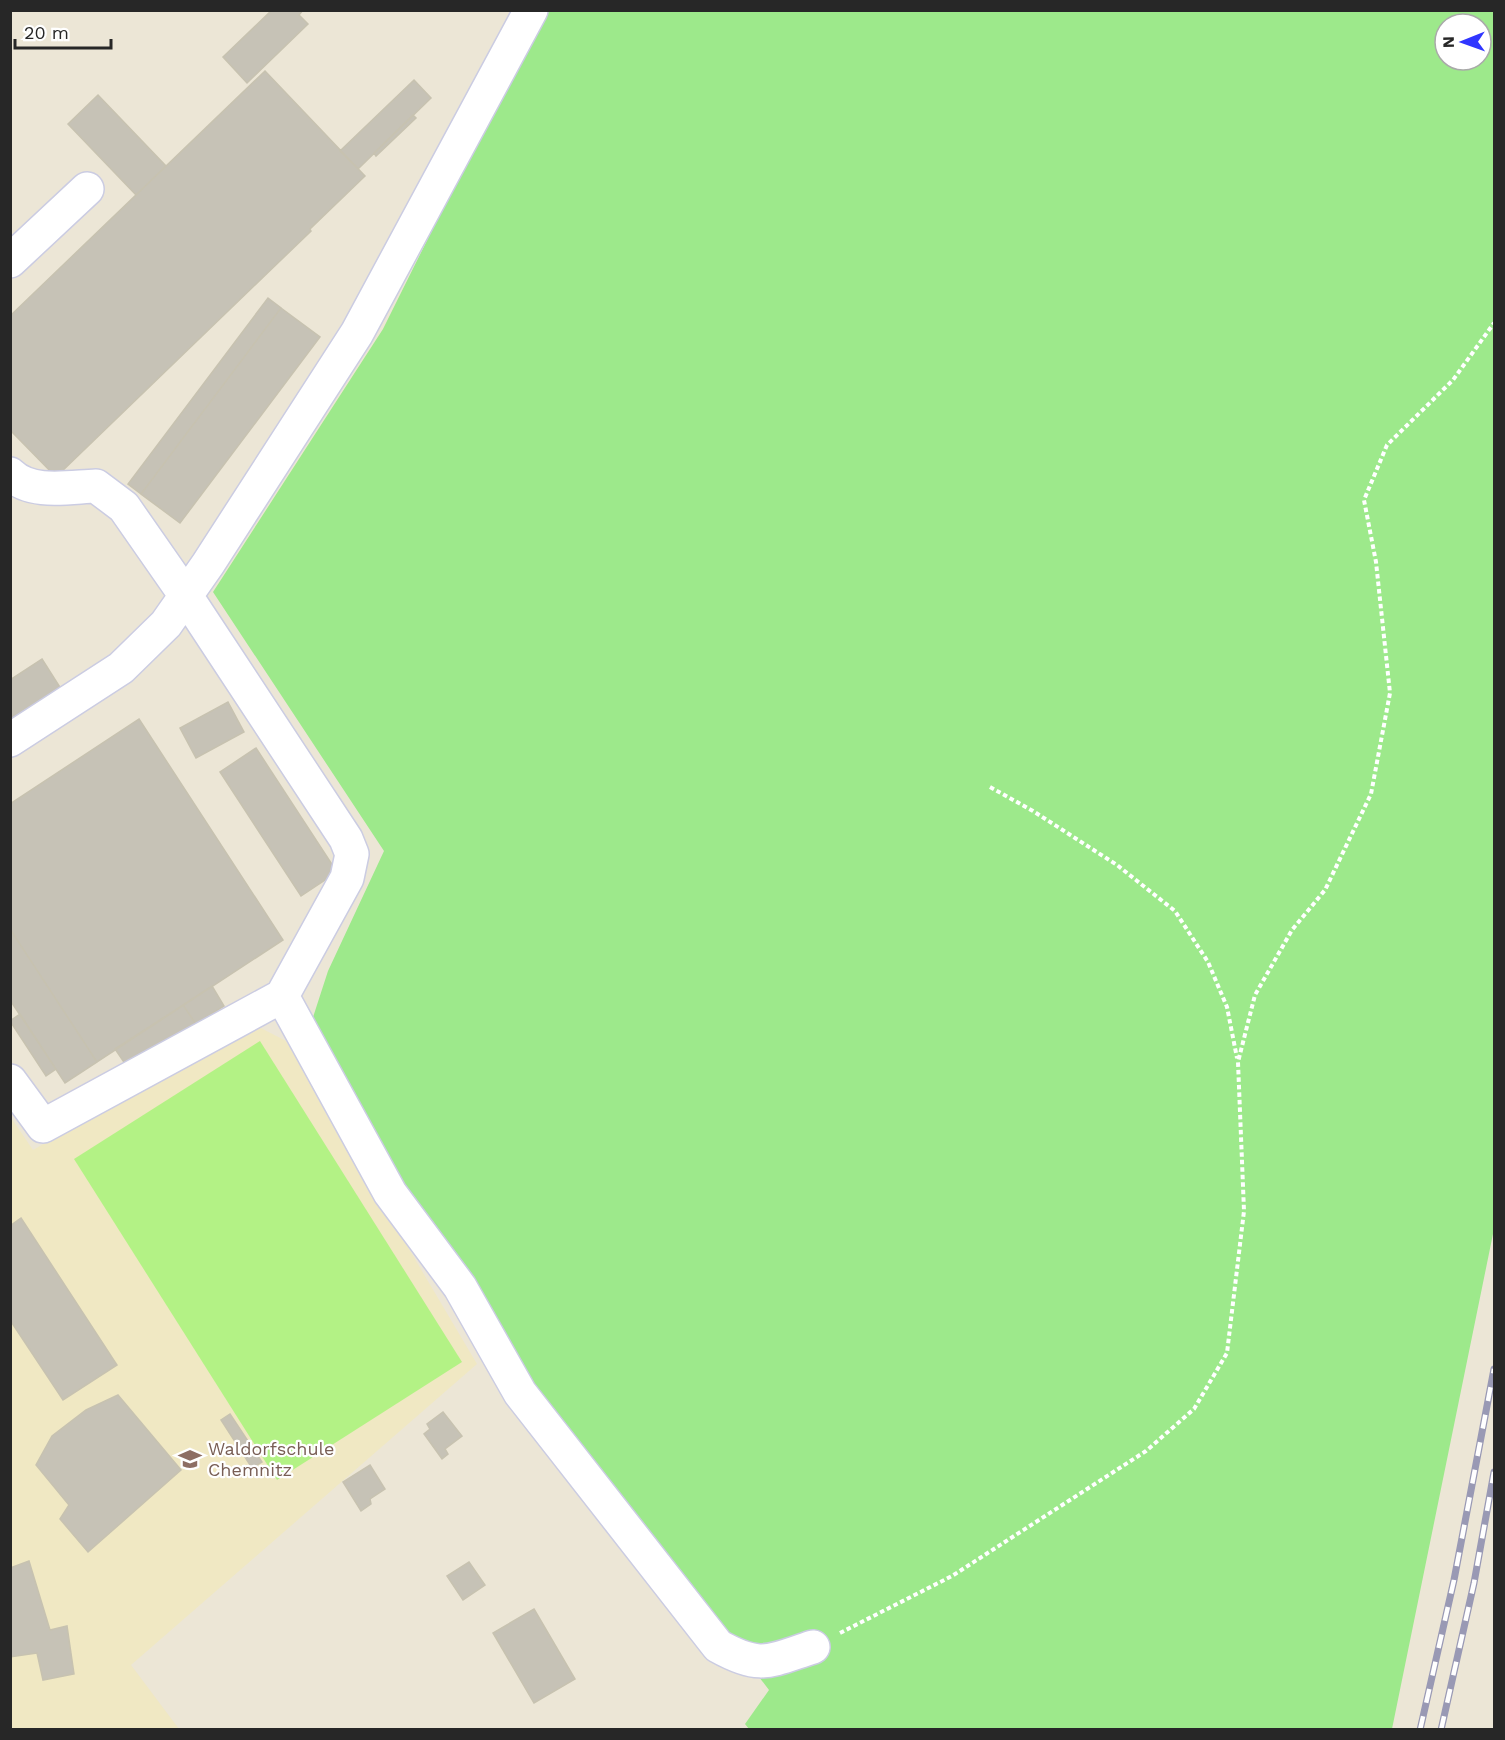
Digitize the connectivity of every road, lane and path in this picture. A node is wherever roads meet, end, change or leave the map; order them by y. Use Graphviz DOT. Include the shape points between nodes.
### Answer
graph roads {
  1 [pos="531,10"];
  2 [pos="87,189"];
  3 [pos="10,261"];
  4 [pos="1494,323"];
  5 [pos="10,474"];
  6 [pos="186,596"];
  7 [pos="10,740"];
  8 [pos="990,787"];
  9 [pos="282,996"];
  10 [pos="1238,1062"];
  11 [pos="10,1080"];
  12 [pos="813,1647"];
  1 -- 6 [label="lane" via="357,333"];
  2 -- 3 [label="lane"];
  4 -- 10 [label="path" via="1453,380 1387,445 1365,500 1390,693 1371,794 1325,890 1292,930 1255,995"];
  5 -- 6 [label="lane" via="19,482 47,488 96,486 124,507"];
  6 -- 7 [label="lane" via="166,624 121,668"];
  6 -- 9 [label="lane" via="346,839 352,854 347,878"];
  8 -- 10 [label="path" via="1118,865 1175,911 1208,962 1227,1007"];
  9 -- 11 [label="lane" via="43,1126"];
  9 -- 12 [label="lane" via="390,1193 459,1287 520,1393 718,1646 739,1658 764,1663"];
  10 -- 12 [label="path" via="1244,1211 1227,1353 1194,1409 1146,1451 952,1576"];
}
